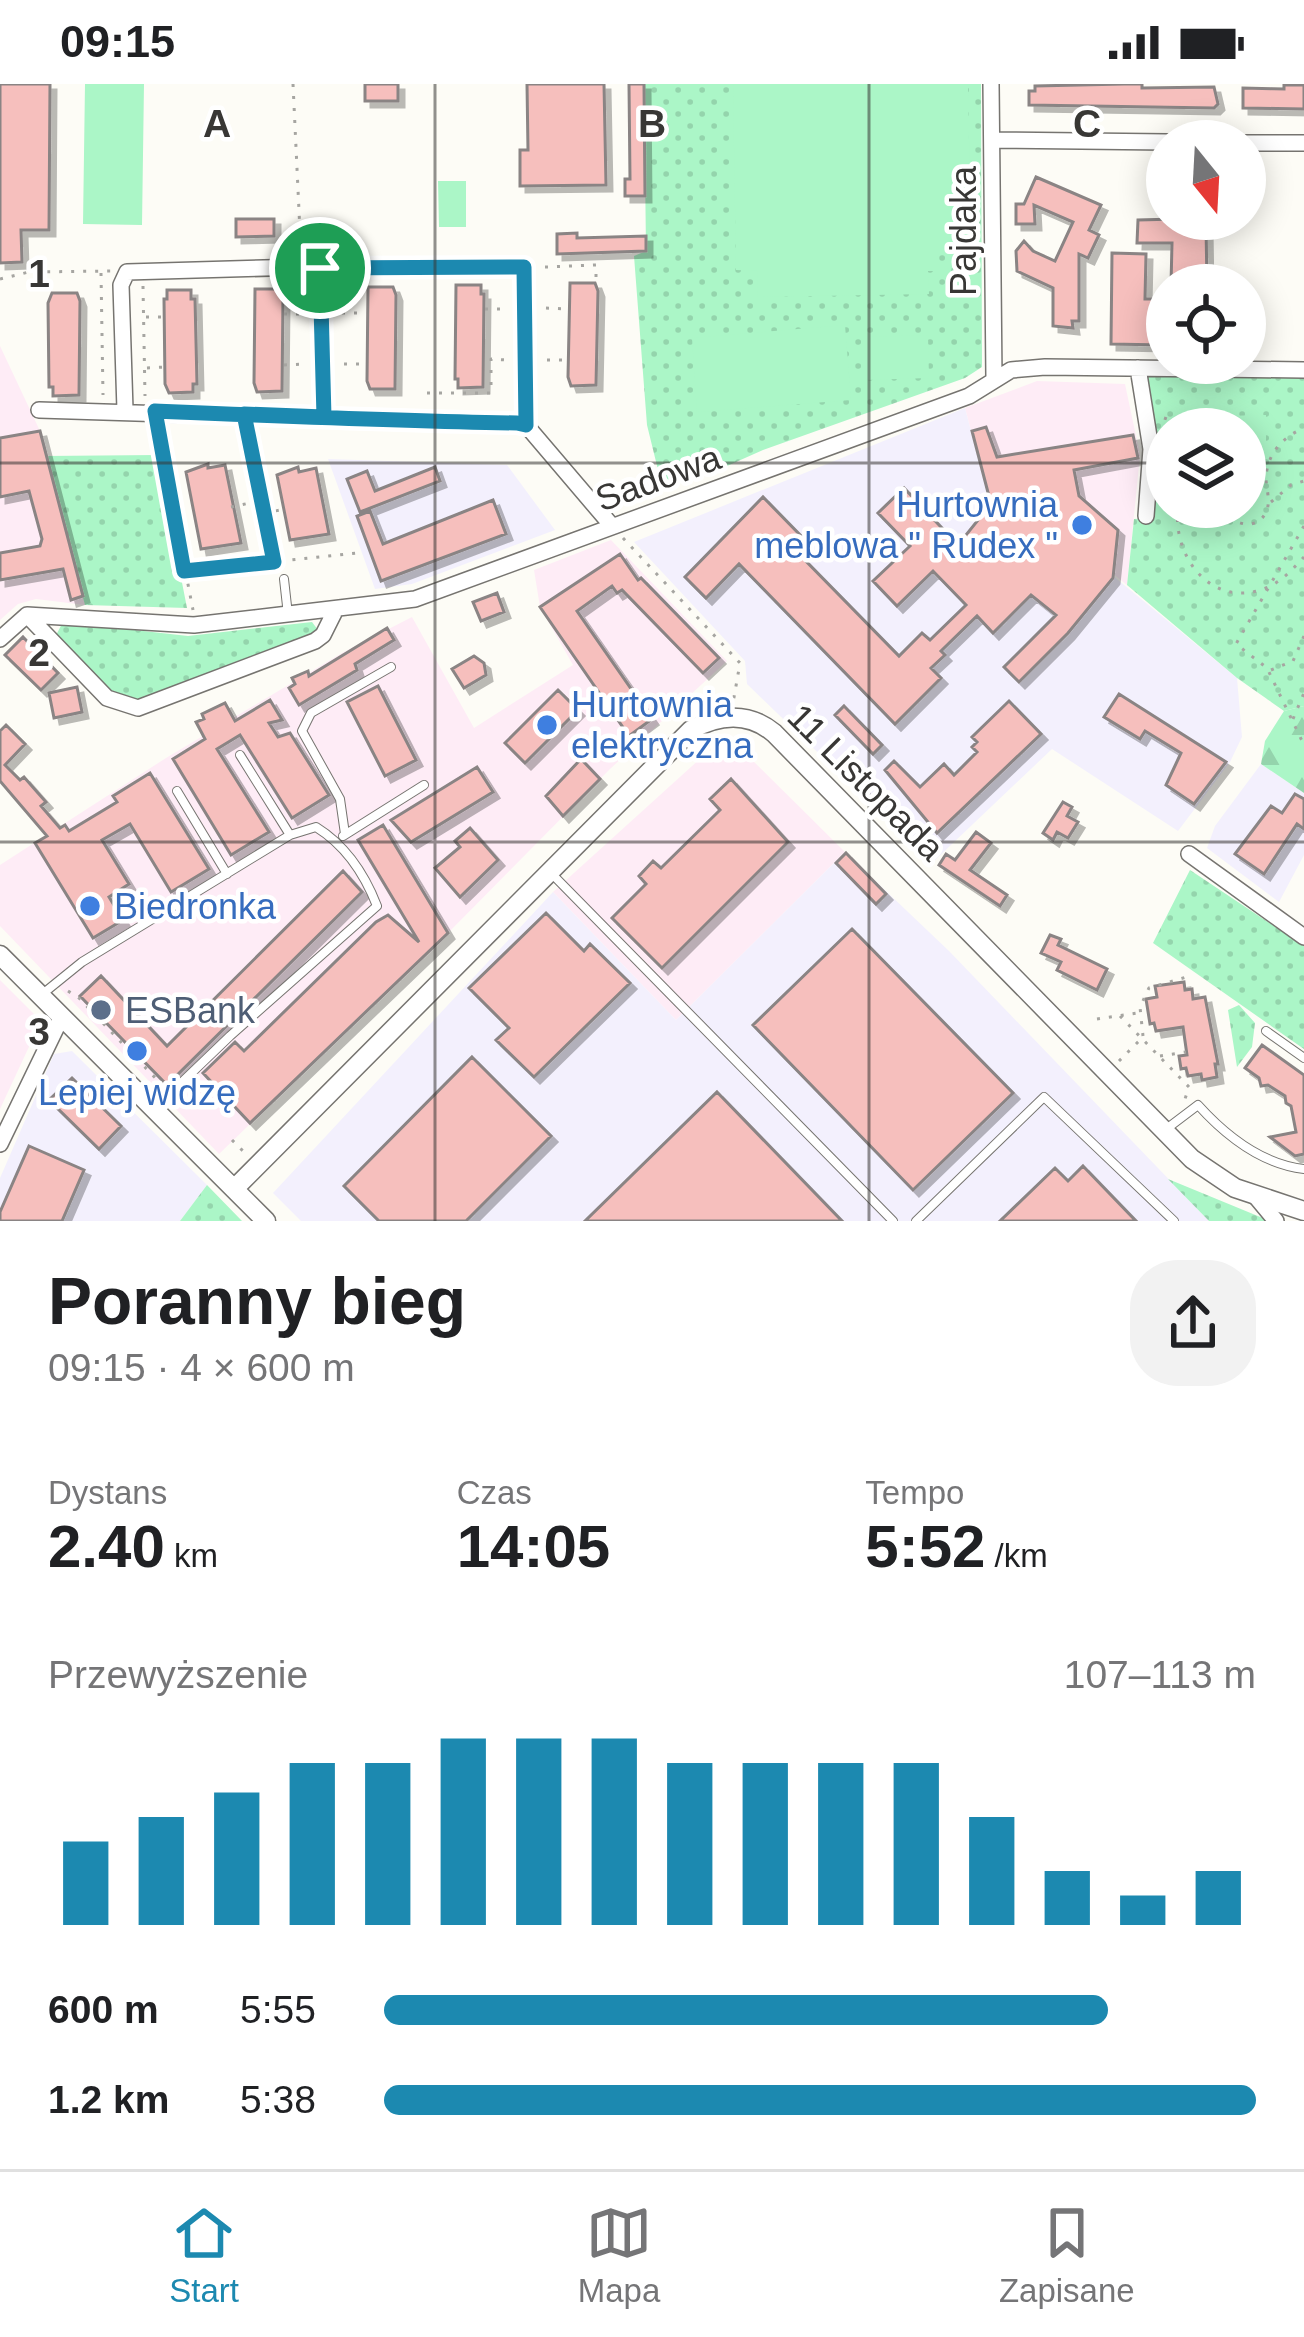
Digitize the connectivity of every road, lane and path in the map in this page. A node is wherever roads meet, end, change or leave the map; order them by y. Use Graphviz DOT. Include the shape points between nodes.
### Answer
graph roads {
  1 [pos="293,84"];
  2 [pos="992,84"];
  3 [pos="992,140"];
  4 [pos="1146,142"];
  5 [pos="1266,143"];
  6 [pos="1304,143"];
  7 [pos="302,267"];
  8 [pos="545,267"];
  9 [pos="320,268"];
  10 [pos="101,271"];
  11 [pos="596,277"];
  12 [pos="143,278"];
  13 [pos="546,308"];
  14 [pos="485,309"];
  15 [pos="567,309"];
  16 [pos="506,310"];
  17 [pos="342,313"];
  18 [pos="365,313"];
  19 [pos="284,314"];
  20 [pos="302,314"];
  21 [pos="144,317"];
  22 [pos="164,317"];
  23 [pos="506,359"];
  24 [pos="547,360"];
  25 [pos="568,360"];
  26 [pos="284,364"];
  27 [pos="304,364"];
  28 [pos="344,364"];
  29 [pos="366,364"];
  30 [pos="145,368"];
  31 [pos="165,368"];
  32 [pos="1138,368"];
  33 [pos="1304,370"];
  34 [pos="994,378"];
  35 [pos="427,394"];
  36 [pos="150,406"];
  37 [pos="39,410"];
  38 [pos="103,410"];
  39 [pos="125,410"];
  40 [pos="244,414"];
  41 [pos="324,417"];
  42 [pos="1146,419"];
  43 [pos="526,425"];
  44 [pos="1304,428"];
  45 [pos="162,453"];
  46 [pos="1304,481"];
  47 [pos="261,500"];
  48 [pos="1268,505"];
  49 [pos="232,507"];
  50 [pos="286,509"];
  51 [pos="1266,509"];
  52 [pos="264,513"];
  53 [pos="612,526"];
  54 [pos="1304,526"];
  55 [pos="1179,528"];
  56 [pos="357,553"];
  57 [pos="1304,557"];
  58 [pos="274,562"];
  59 [pos="184,571"];
  60 [pos="279,578"];
  61 [pos="1272,585"];
  62 [pos="335,611"];
  63 [pos="27,615"];
  64 [pos="195,617"];
  65 [pos="288,617"];
  66 [pos="1304,636"];
  67 [pos="0,639"];
  68 [pos="391,667"];
  69 [pos="1268,671"];
  70 [pos="1304,693"];
  71 [pos="731,717"];
  72 [pos="1292,721"];
  73 [pos="1303,741"];
  74 [pos="240,755"];
  75 [pos="424,785"];
  76 [pos="176,791"];
  77 [pos="290,835"];
  78 [pos="341,837"];
  79 [pos="1189,854"];
  80 [pos="550,872"];
  81 [pos="227,874"];
  82 [pos="1304,937"];
  83 [pos="0,955"];
  84 [pos="1190,976"];
  85 [pos="60,991"];
  86 [pos="40,996"];
  87 [pos="1140,1012"];
  88 [pos="1120,1016"];
  89 [pos="61,1018"];
  90 [pos="1097,1019"];
  91 [pos="1267,1031"];
  92 [pos="1143,1039"];
  93 [pos="124,1046"];
  94 [pos="118,1052"];
  95 [pos="1186,1052"];
  96 [pos="1158,1057"];
  97 [pos="135,1058"];
  98 [pos="1304,1058"];
  99 [pos="129,1063"];
  100 [pos="1114,1066"];
  101 [pos="146,1069"];
  102 [pos="140,1075"];
  103 [pos="155,1101"];
  104 [pos="1181,1105"];
  105 [pos="1164,1131"];
  106 [pos="232,1140"];
  107 [pos="0,1144"];
  108 [pos="248,1156"];
  109 [pos="1304,1169"];
  110 [pos="233,1190"];
  111 [pos="1256,1197"];
  112 [pos="1304,1211"];
  113 [pos="266,1221"];
  114 [pos="893,1221"];
  115 [pos="916,1221"];
  116 [pos="1174,1221"];
  117 [pos="1276,1221"];
  1 -- 7 [label="path"];
  2 -- 3 [label="street, Pajdaka"];
  3 -- 4 [label="street"];
  3 -- 34 [label="street, Pajdaka"];
  5 -- 6 [label="street"];
  7 -- 9 [label="street"];
  7 -- 39 [label="street" via="127,272"];
  8 -- 11 [label="path" via="596,265"];
  9 -- 41 [label="street"];
  9 -- 43 [label="street" via="524,267"];
  10 -- 38 [label="path"];
  12 -- 21 [label="path"];
  13 -- 15 [label="path"];
  14 -- 16 [label="path"];
  17 -- 18 [label="path"];
  19 -- 20 [label="path"];
  21 -- 22 [label="path"];
  21 -- 30 [label="path"];
  23 -- 35 [label="path" via="488,360 491,393"];
  24 -- 25 [label="path"];
  26 -- 27 [label="path"];
  28 -- 29 [label="path"];
  30 -- 31 [label="path"];
  30 -- 36 [label="path"];
  32 -- 33 [label="street, Sadowa"];
  32 -- 34 [label="street, Sadowa" via="1045,367"];
  32 -- 42 [label="street"];
  34 -- 53 [label="street, Sadowa" via="969,396"];
  36 -- 39 [label="street"];
  36 -- 40 [label="street"];
  36 -- 45 [label="street"];
  37 -- 38 [label="street"];
  38 -- 39 [label="street"];
  40 -- 41 [label="street"];
  40 -- 47 [label="path"];
  41 -- 43 [label="street"];
  43 -- 53 [label="street"];
  44 -- 48 [label="path" via="1275,449"];
  45 -- 59 [label="path"];
  46 -- 48 [label="path"];
  47 -- 49 [label="path"];
  47 -- 52 [label="path"];
  48 -- 51 [label="path"];
  50 -- 52 [label="path"];
  52 -- 58 [label="path"];
  53 -- 62 [label="street, Sadowa" via="415,599"];
  53 -- 71 [label="path" via="740,663"];
  54 -- 61 [label="path"];
  55 -- 61 [label="path" via="1185,556 1218,589"];
  56 -- 58 [label="path"];
  57 -- 61 [label="path"];
  58 -- 59 [label="path"];
  58 -- 60 [label="path"];
  59 -- 64 [label="path"];
  60 -- 65 [label="lane"];
  61 -- 69 [label="path" via="1236,644"];
  62 -- 63 [label="street" via="315,641 138,708 107,698"];
  62 -- 65 [label="street, Sadowa"];
  63 -- 65 [label="street, Sadowa" via="194,626"];
  63 -- 67 [label="street"];
  66 -- 69 [label="path" via="1293,661"];
  68 -- 78 [label="lane" via="303,722 340,799"];
  69 -- 72 [label="path"];
  70 -- 72 [label="path"];
  71 -- 80 [label="street, 11 Listopada" via="691,730"];
  71 -- 105 [label="street, 11 Listopada" via="775,733"];
  72 -- 73 [label="path"];
  74 -- 77 [label="lane"];
  75 -- 78 [label="lane"];
  76 -- 81 [label="lane"];
  77 -- 78 [label="lane" via="316,827"];
  77 -- 81 [label="lane"];
  78 -- 103 [label="lane" via="377,906"];
  79 -- 82 [label="street"];
  80 -- 110 [label="street, 11 Listopada"];
  80 -- 114 [label="lane"];
  81 -- 86 [label="lane"];
  83 -- 86 [label="street"];
  84 -- 87 [label="path" via="1153,985"];
  85 -- 93 [label="path" via="76,994"];
  86 -- 89 [label="street"];
  87 -- 88 [label="path"];
  87 -- 92 [label="path"];
  88 -- 90 [label="path"];
  88 -- 92 [label="path"];
  89 -- 103 [label="street"];
  89 -- 107 [label="street"];
  91 -- 98 [label="lane"];
  92 -- 96 [label="path"];
  92 -- 100 [label="path"];
  93 -- 94 [label="path"];
  93 -- 97 [label="path"];
  95 -- 96 [label="path"];
  96 -- 104 [label="path" via="1189,1088"];
  97 -- 99 [label="path"];
  97 -- 101 [label="path"];
  101 -- 102 [label="path"];
  101 -- 103 [label="path" via="164,1087"];
  103 -- 110 [label="street"];
  105 -- 109 [label="lane" via="1198,1105 1246,1147"];
  105 -- 111 [label="street, 11 Listopada" via="1211,1174"];
  106 -- 108 [label="path"];
  110 -- 113 [label="street"];
  111 -- 112 [label="street, 11 Listopada"];
  111 -- 117 [label="street"];
  115 -- 116 [label="lane" via="1044,1097"];
}
